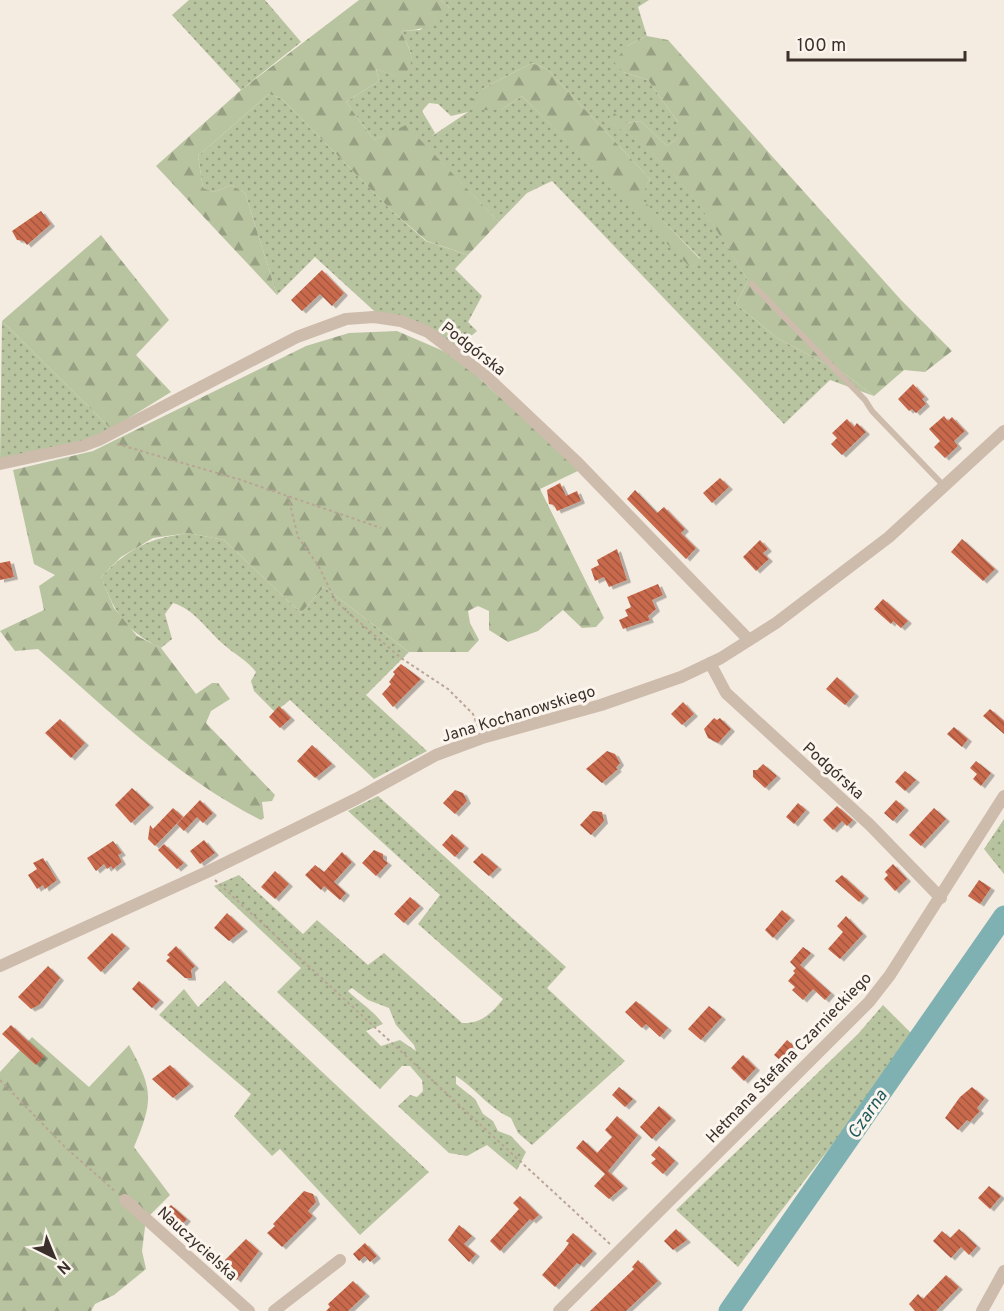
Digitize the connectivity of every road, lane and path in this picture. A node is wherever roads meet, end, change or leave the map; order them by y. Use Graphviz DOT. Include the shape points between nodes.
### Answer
graph roads {
  1 [pos="752,284"];
  2 [pos="1004,431"];
  3 [pos="99,440"];
  4 [pos="0,464"];
  5 [pos="945,486"];
  6 [pos="288,496"];
  7 [pos="381,528"];
  8 [pos="749,640"];
  9 [pos="710,663"];
  10 [pos="482,738"];
  11 [pos="1004,796"];
  12 [pos="207,872"];
  13 [pos="940,898"];
  14 [pos="0,966"];
  15 [pos="0,1080"];
  16 [pos="125,1200"];
  17 [pos="618,1252"];
  18 [pos="340,1260"];
  19 [pos="1004,1271"];
  20 [pos="249,1311"];
  21 [pos="274,1311"];
  22 [pos="559,1311"];
  23 [pos="982,1311"];
  1 -- 5 [label="lane"];
  2 -- 5 [label="street, Jana Kochanowskiego"];
  3 -- 4 [label="street, Podgórska"];
  3 -- 6 [label="path"];
  3 -- 8 [label="street, Podgórska" via="297,337 346,319 374,317 400,321 428,332 493,383 576,461"];
  5 -- 8 [label="street, Jana Kochanowskiego" via="889,537"];
  6 -- 7 [label="path"];
  6 -- 10 [label="path" via="298,537 318,565 336,602 401,658 448,688 473,714"];
  8 -- 9 [label="street, Jana Kochanowskiego"];
  9 -- 10 [label="street, Jana Kochanowskiego" via="600,705"];
  9 -- 13 [label="street, Podgórska" via="726,693 870,825"];
  10 -- 12 [label="street, Jana Kochanowskiego" via="436,755"];
  11 -- 13 [label="street, Hetmana Stefana Czarnieckiego"];
  12 -- 14 [label="street, Jana Kochanowskiego"];
  12 -- 17 [label="path"];
  13 -- 17 [label="street, Hetmana Stefana Czarnieckiego" via="869,1002"];
  15 -- 16 [label="path" via="66,1148"];
  16 -- 20 [label="street, Nauczycielska"];
  17 -- 22 [label="street, Hetmana Stefana Czarnieckiego"];
  18 -- 21 [label="street"];
  19 -- 23 [label="street"];
}
